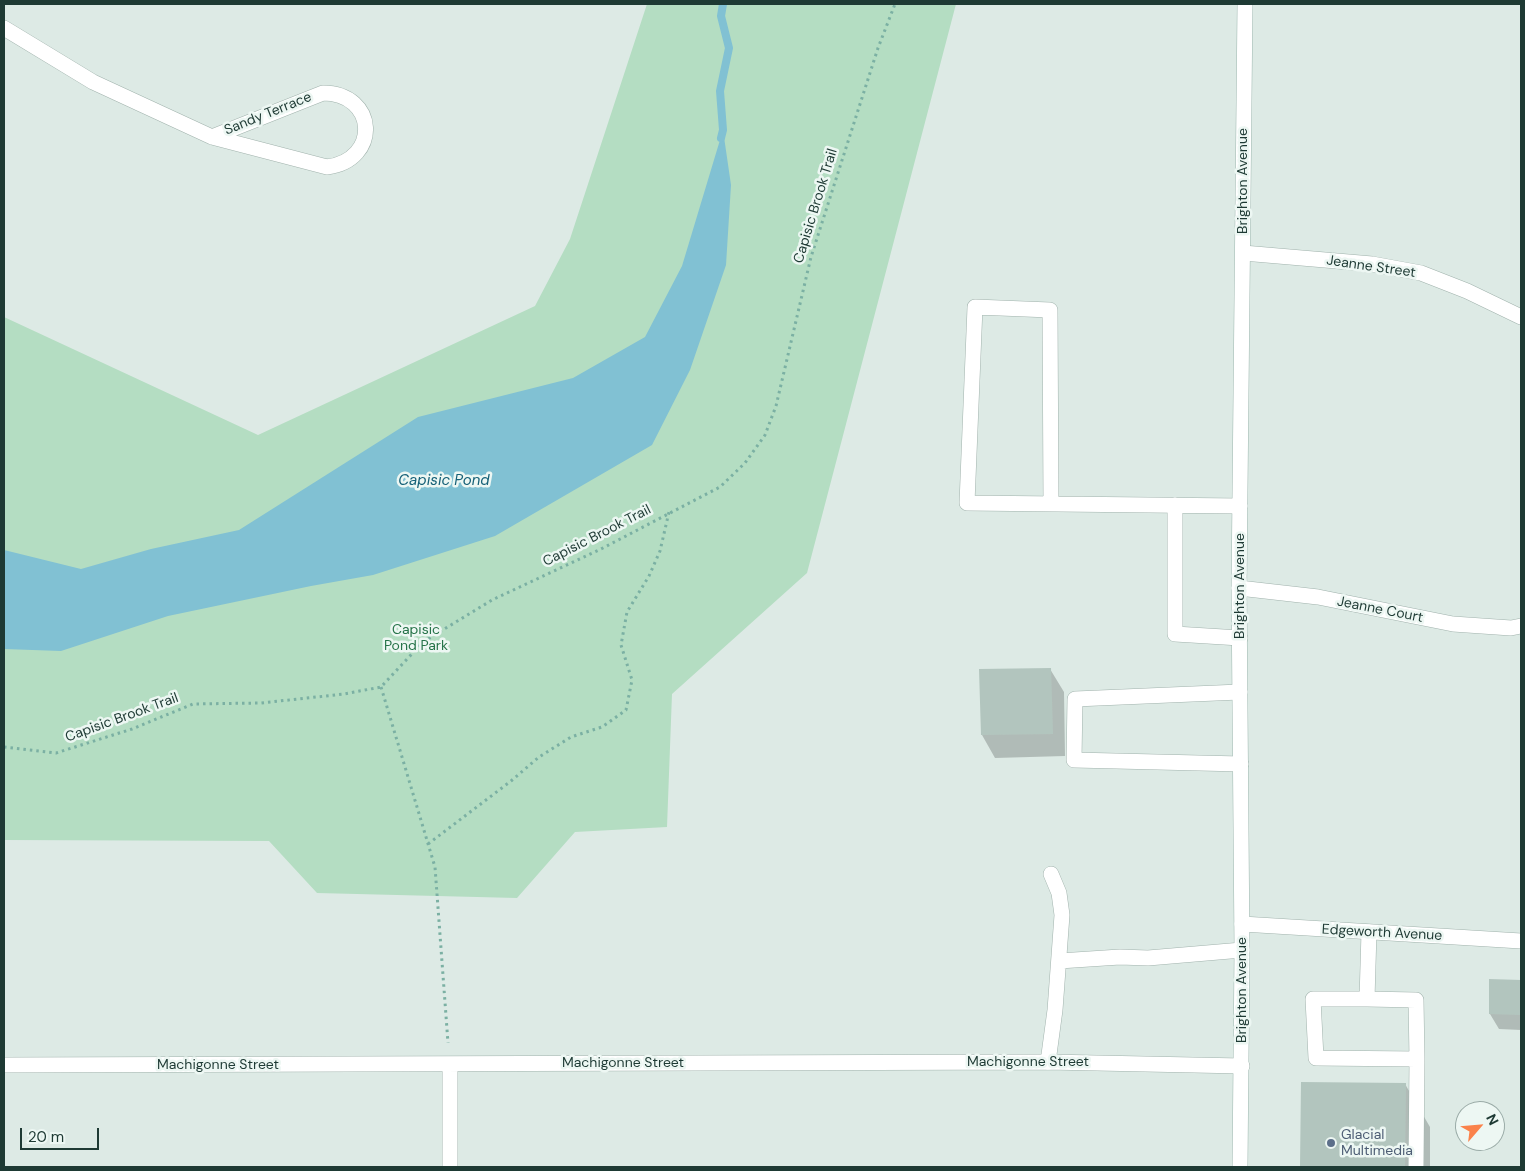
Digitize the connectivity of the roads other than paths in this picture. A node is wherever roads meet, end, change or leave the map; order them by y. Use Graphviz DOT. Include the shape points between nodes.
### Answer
graph roads {
  1 [pos="1245,4"];
  2 [pos="4,28"];
  3 [pos="212,137"];
  4 [pos="1243,253"];
  5 [pos="1521,317"];
  6 [pos="1051,504"];
  7 [pos="1175,505"];
  8 [pos="1240,506"];
  9 [pos="1239,588"];
  10 [pos="1521,626"];
  11 [pos="1240,638"];
  12 [pos="1240,692"];
  13 [pos="1241,764"];
  14 [pos="1051,874"];
  15 [pos="1242,924"];
  16 [pos="1369,932"];
  17 [pos="1521,941"];
  18 [pos="1242,950"];
  19 [pos="1059,961"];
  20 [pos="1368,999"];
  21 [pos="1417,1059"];
  22 [pos="1048,1062"];
  23 [pos="450,1064"];
  24 [pos="4,1065"];
  25 [pos="1242,1066"];
  26 [pos="450,1167"];
  27 [pos="1240,1167"];
  28 [pos="1416,1167"];
  1 -- 4 [label="street, Brighton Avenue"];
  2 -- 3 [label="street, Sandy Terrace" via="93,82"];
  3 -- 3 [label="street, Sandy Terrace" via="327,167 350,160 359,151 365,127 356,104 335,93 323,93"];
  4 -- 5 [label="street, Jeanne Street" via="1372,264 1421,273"];
  4 -- 8 [label="street, Brighton Avenue"];
  6 -- 6 [label="street" via="967,503 975,307 1050,310"];
  6 -- 7 [label="street"];
  7 -- 8 [label="street"];
  7 -- 11 [label="street" via="1175,634"];
  8 -- 9 [label="street, Brighton Avenue"];
  9 -- 10 [label="street, Jeanne Court" via="1318,598 1452,624"];
  9 -- 11 [label="street, Brighton Avenue"];
  11 -- 12 [label="street, Brighton Avenue"];
  12 -- 13 [label="street, Brighton Avenue"];
  12 -- 13 [label="street" via="1075,699 1074,760"];
  13 -- 15 [label="street, Brighton Avenue"];
  14 -- 19 [label="street" via="1059,893 1062,914"];
  15 -- 16 [label="street, Edgeworth Avenue"];
  15 -- 18 [label="street, Brighton Avenue"];
  16 -- 17 [label="street, Edgeworth Avenue"];
  16 -- 20 [label="street"];
  18 -- 19 [label="street"];
  18 -- 25 [label="street, Brighton Avenue"];
  19 -- 22 [label="street"];
  20 -- 21 [label="street" via="1416,1000"];
  20 -- 21 [label="street" via="1313,999 1316,1058"];
  21 -- 28 [label="street"];
  22 -- 23 [label="street, Machigonne Street"];
  22 -- 25 [label="street, Machigonne Street"];
  23 -- 24 [label="street, Machigonne Street"];
  23 -- 26 [label="street"];
  25 -- 27 [label="street, Brighton Avenue"];
}
